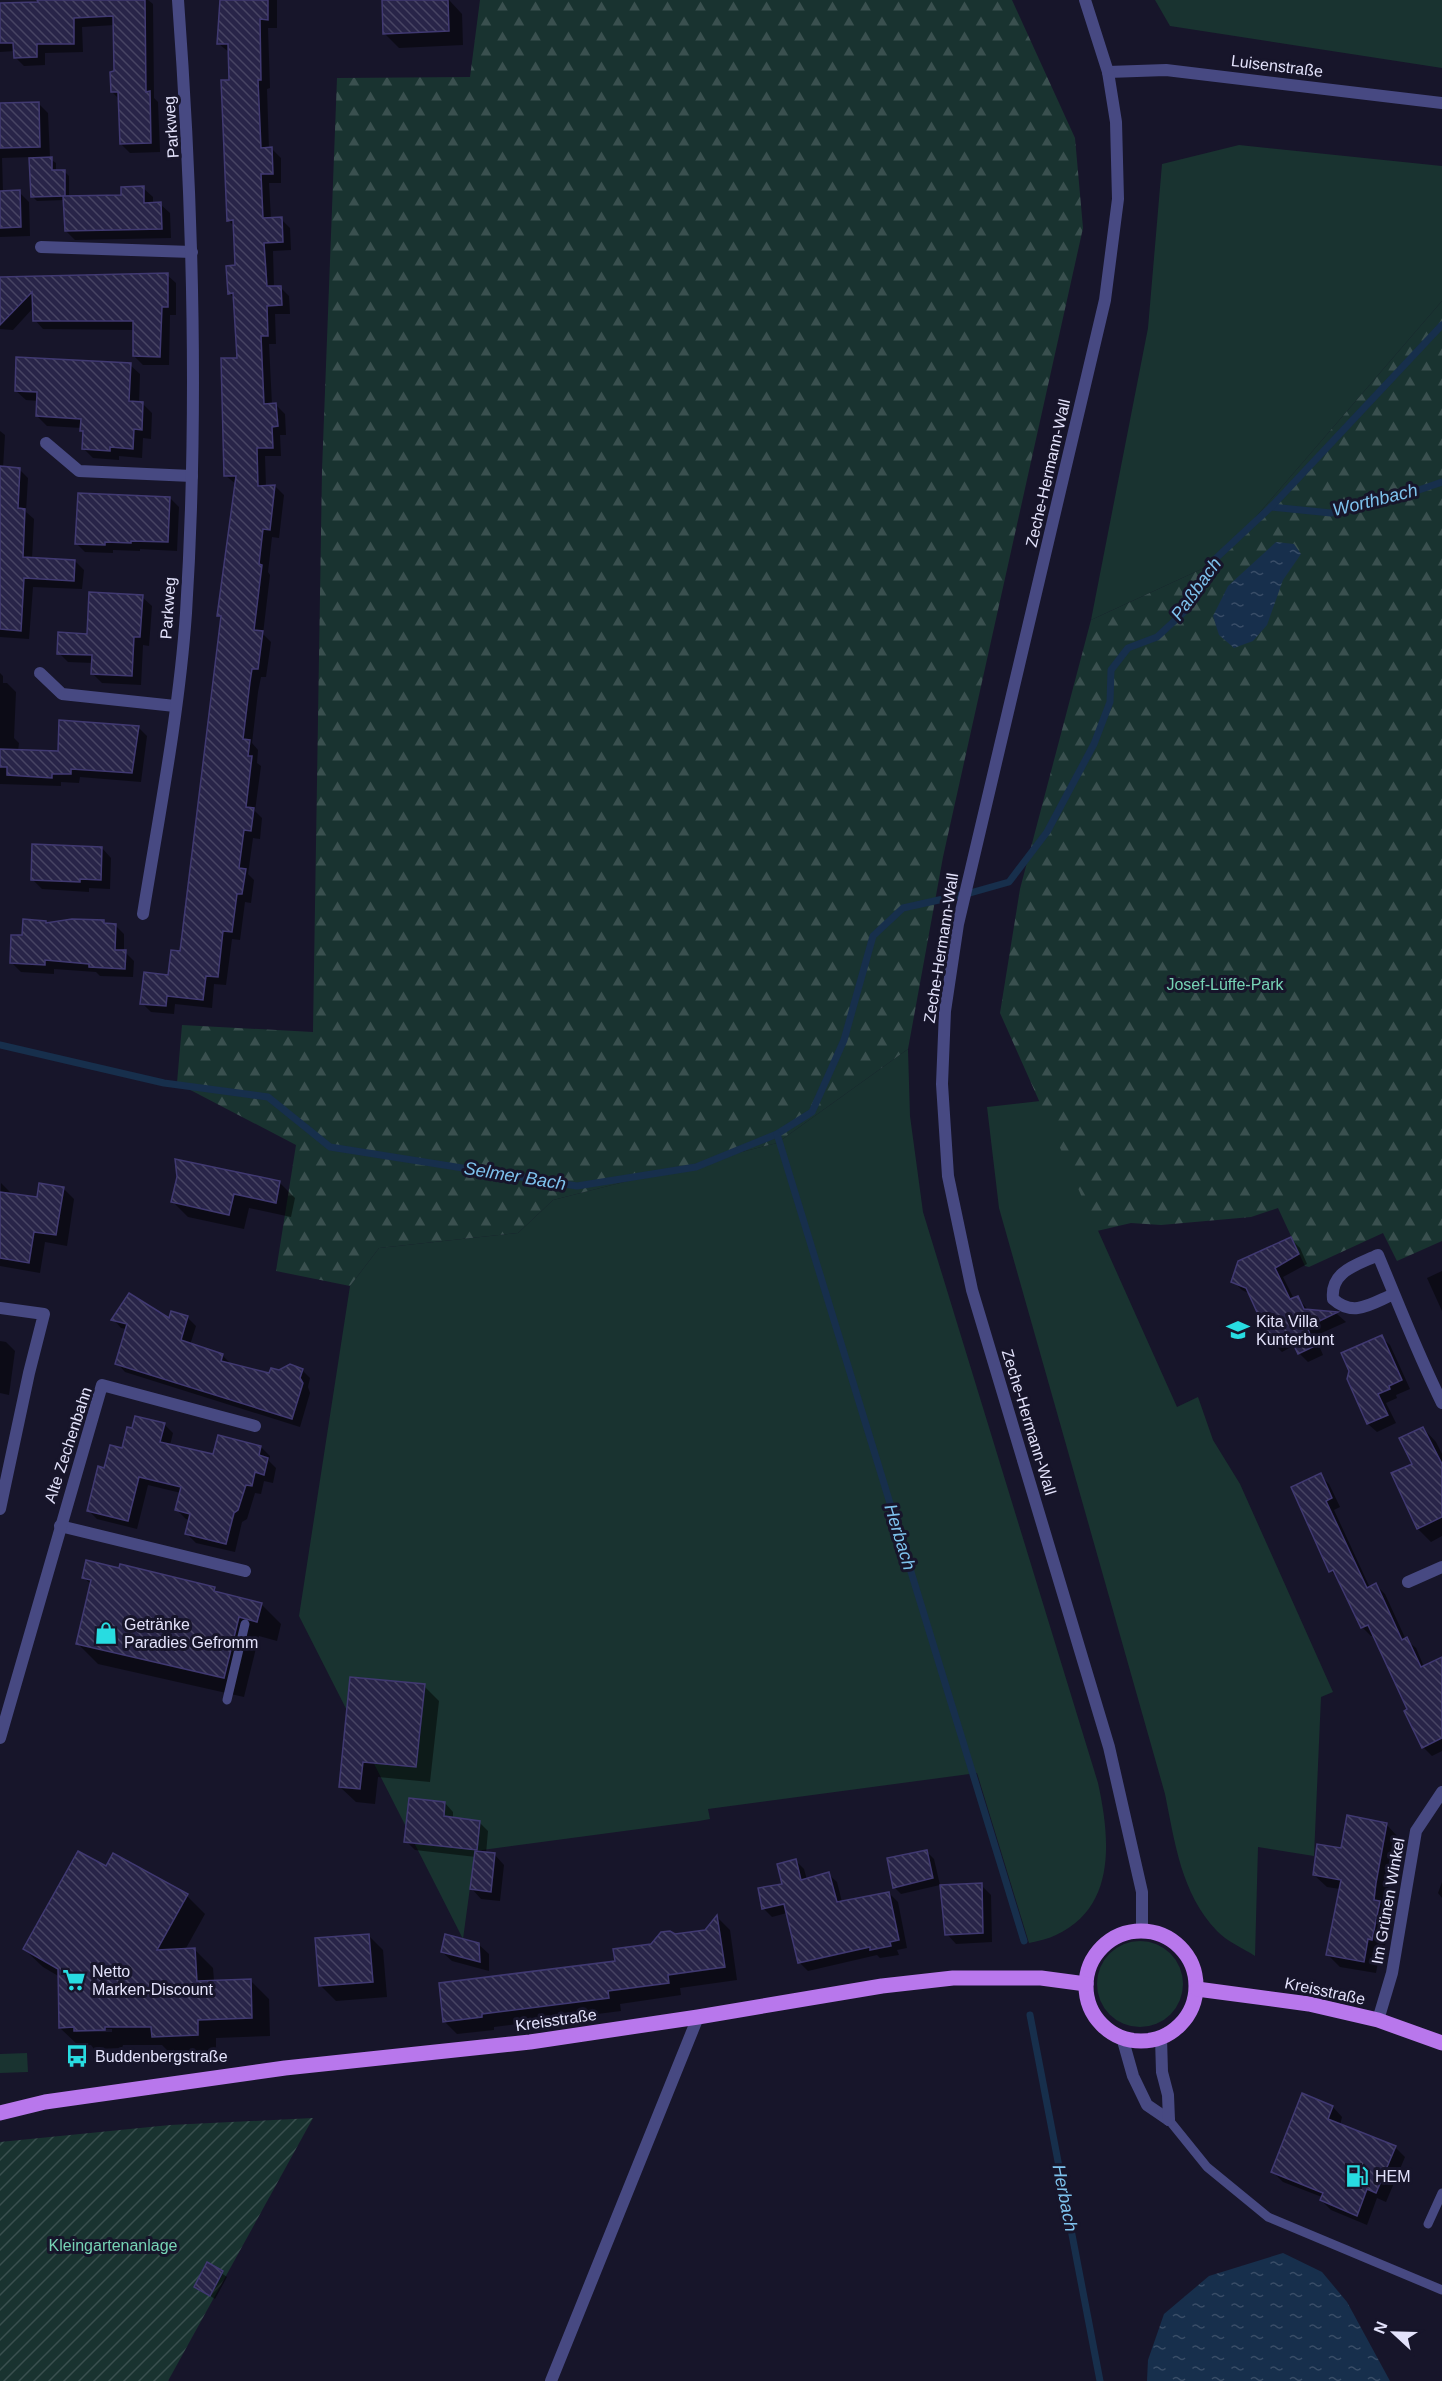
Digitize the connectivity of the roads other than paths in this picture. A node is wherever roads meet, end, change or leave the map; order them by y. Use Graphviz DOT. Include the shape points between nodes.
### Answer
graph roads {
  1 [pos="178,0"];
  2 [pos="1085,0"];
  3 [pos="1108,72"];
  4 [pos="1442,103"];
  5 [pos="41,247"];
  6 [pos="192,252"];
  7 [pos="46,443"];
  8 [pos="192,476"];
  9 [pos="40,673"];
  10 [pos="175,706"];
  11 [pos="143,914"];
  12 [pos="1394,1294"];
  13 [pos="0,1308"];
  14 [pos="1442,1403"];
  15 [pos="255,1426"];
  16 [pos="0,1509"];
  17 [pos="60,1526"];
  18 [pos="1442,1567"];
  19 [pos="245,1571"];
  20 [pos="1408,1582"];
  21 [pos="245,1624"];
  22 [pos="227,1700"];
  23 [pos="0,1738"];
  24 [pos="1442,1792"];
  25 [pos="1142,1931"];
  26 [pos="1086,1984"];
  27 [pos="1197,1989"];
  28 [pos="698,2018"];
  29 [pos="1378,2020"];
  30 [pos="1122,2037"];
  31 [pos="1161,2038"];
  32 [pos="1442,2043"];
  33 [pos="0,2100"];
  34 [pos="30,2106"];
  35 [pos="0,2113"];
  36 [pos="1169,2120"];
  37 [pos="1442,2193"];
  38 [pos="1428,2224"];
  39 [pos="1442,2289"];
  40 [pos="551,2381"];
  1 -- 6 [label="street, Parkweg"];
  2 -- 3 [label="street, Zeche-Hermann-Wall"];
  3 -- 4 [label="street, Luisenstraße" via="1166,70"];
  3 -- 25 [label="street, Zeche-Hermann-Wall" via="1116,122 1118,199 1105,300 958,924 944,1021 942,1084 948,1176 972,1290 1109,1747 1142,1892"];
  5 -- 6 [label="street"];
  6 -- 8 [label="street, Parkweg"];
  7 -- 8 [label="street" via="79,471"];
  8 -- 10 [label="street, Parkweg" via="186,615"];
  9 -- 10 [label="street" via="62,694"];
  10 -- 11 [label="street, Parkweg"];
  12 -- 12 [label="street" via="1378,1255 1346,1270 1332,1289 1334,1299 1351,1310"];
  12 -- 14 [label="street"];
  13 -- 16 [label="street" via="44,1314"];
  15 -- 17 [label="street, Alte Zechenbahn" via="102,1385"];
  17 -- 19 [label="street, Alte Zechenbahn"];
  17 -- 23 [label="street, Alte Zechenbahn"];
  18 -- 20 [label="street"];
  21 -- 22 [label="lane"];
  24 -- 29 [label="street, Im Grünen Winkel" via="1416,1831 1392,1973"];
  25 -- 26 [label="main road" via="1128,1933 1103,1947 1089,1969"];
  25 -- 27 [label="main road" via="1162,1934 1181,1947 1190,1958"];
  26 -- 28 [label="main road, Kreisstraße" via="1041,1978 953,1978 882,1986"];
  26 -- 30 [label="main road" via="1087,2000 1095,2019"];
  27 -- 29 [label="main road, Kreisstraße" via="1309,2004"];
  27 -- 31 [label="main road" via="1192,2007 1179,2027"];
  28 -- 34 [label="main road, Kreisstraße" via="530,2042 285,2068"];
  28 -- 40 [label="street"];
  29 -- 32 [label="main road, Kreisstraße"];
  30 -- 31 [label="main road" via="1142,2041"];
  30 -- 36 [label="street" via="1133,2076 1148,2105"];
  31 -- 36 [label="street"];
  33 -- 34 [label="main road, Kreisstraße"];
  34 -- 35 [label="main road, Kreisstraße"];
  36 -- 39 [label="lane" via="1207,2167 1268,2217"];
  37 -- 38 [label="lane"];
}
